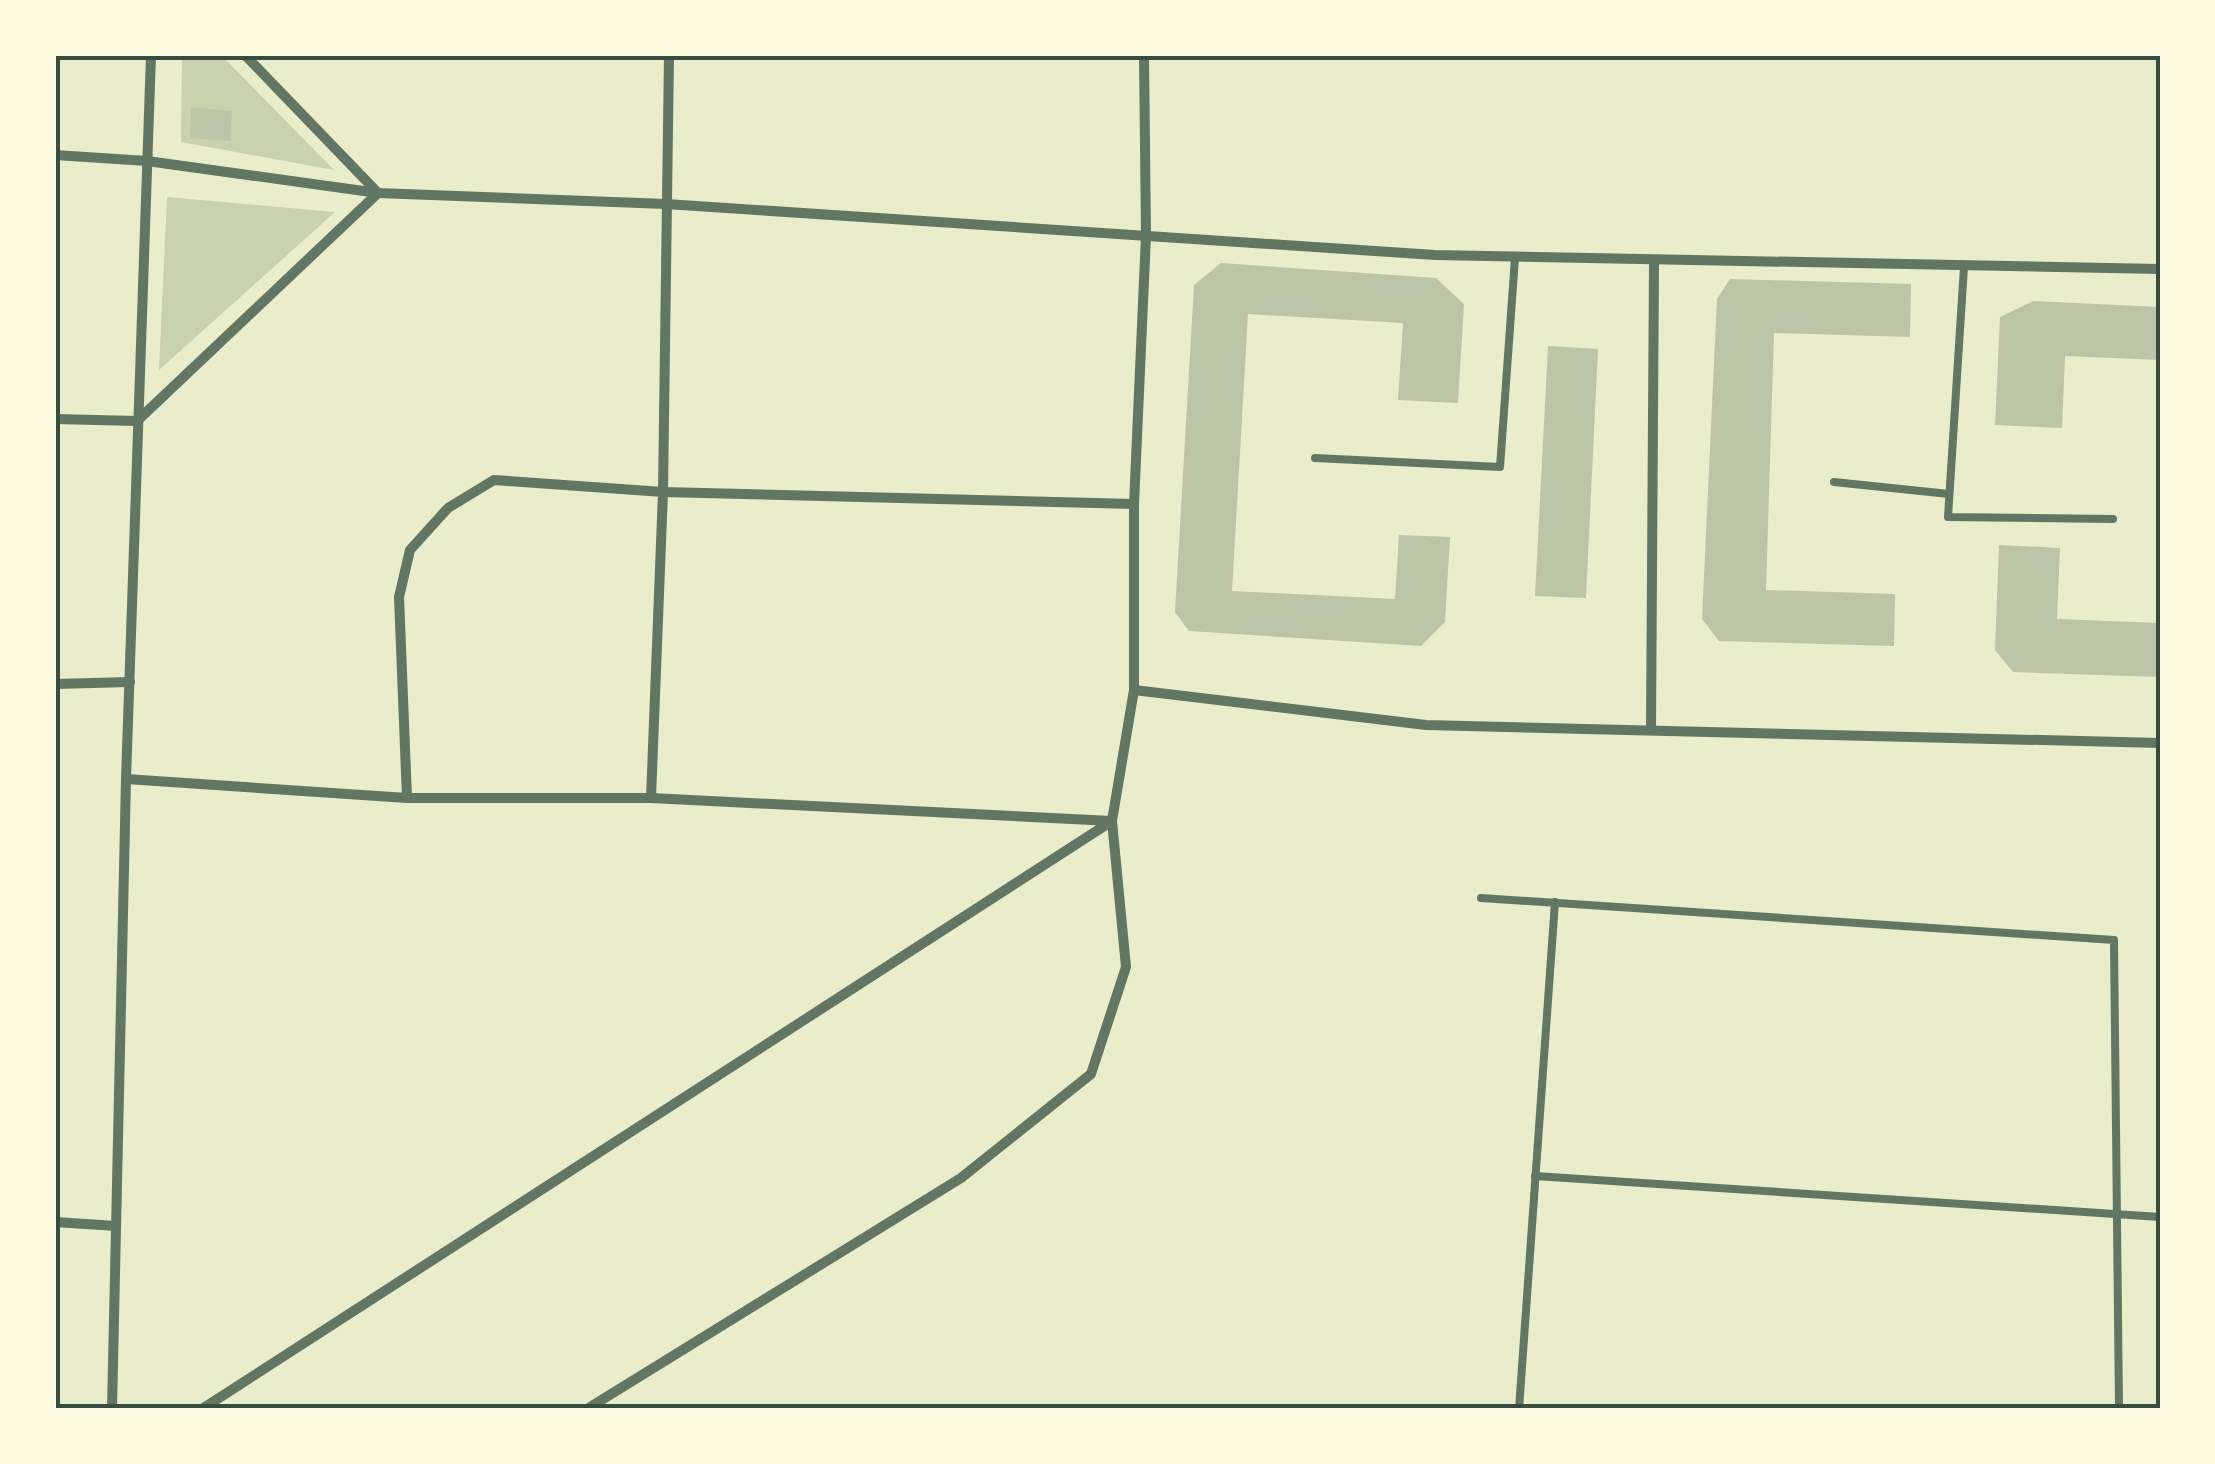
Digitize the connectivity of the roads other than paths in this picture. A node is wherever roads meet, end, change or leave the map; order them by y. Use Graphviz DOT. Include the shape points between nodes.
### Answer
graph roads {
  1 [pos="151,55"];
  2 [pos="245,55"];
  3 [pos="668,55"];
  4 [pos="1144,55"];
  5 [pos="55,155"];
  6 [pos="147,161"];
  7 [pos="378,193"];
  8 [pos="666,204"];
  9 [pos="1146,236"];
  10 [pos="1515,258"];
  11 [pos="1654,262"];
  12 [pos="1964,267"];
  13 [pos="2160,269"];
  14 [pos="55,418"];
  15 [pos="137,421"];
  16 [pos="1316,458"];
  17 [pos="1834,482"];
  18 [pos="663,492"];
  19 [pos="1949,494"];
  20 [pos="1134,504"];
  21 [pos="2113,519"];
  22 [pos="130,682"];
  23 [pos="55,684"];
  24 [pos="1134,690"];
  25 [pos="1652,728"];
  26 [pos="2160,743"];
  27 [pos="126,780"];
  28 [pos="407,798"];
  29 [pos="651,798"];
  30 [pos="1112,822"];
  31 [pos="1481,898"];
  32 [pos="1555,902"];
  33 [pos="1535,1176"];
  34 [pos="2117,1214"];
  35 [pos="2160,1217"];
  36 [pos="55,1222"];
  37 [pos="116,1226"];
  38 [pos="112,1409"];
  39 [pos="202,1409"];
  40 [pos="587,1409"];
  41 [pos="1519,1409"];
  42 [pos="2119,1409"];
  1 -- 6 [label="street"];
  2 -- 7 [label="street"];
  3 -- 8 [label="street"];
  4 -- 9 [label="street"];
  5 -- 6 [label="street"];
  6 -- 7 [label="street"];
  6 -- 15 [label="street"];
  7 -- 8 [label="street"];
  7 -- 15 [label="street"];
  8 -- 9 [label="street"];
  8 -- 18 [label="street"];
  9 -- 10 [label="street"];
  9 -- 20 [label="street"];
  10 -- 11 [label="street"];
  10 -- 16 [label="lane" via="1500,468"];
  11 -- 12 [label="street"];
  11 -- 25 [label="street"];
  12 -- 13 [label="street"];
  12 -- 19 [label="lane"];
  14 -- 15 [label="street"];
  15 -- 22 [label="street"];
  17 -- 19 [label="lane"];
  18 -- 20 [label="street"];
  18 -- 28 [label="street" via="494,480 448,508 410,550 399,596"];
  18 -- 29 [label="street"];
  19 -- 21 [label="lane" via="1948,517"];
  20 -- 24 [label="street"];
  22 -- 23 [label="street"];
  22 -- 27 [label="street"];
  24 -- 25 [label="street" via="1426,725"];
  24 -- 30 [label="street"];
  25 -- 26 [label="street"];
  27 -- 28 [label="street"];
  27 -- 37 [label="street"];
  28 -- 29 [label="street"];
  29 -- 30 [label="street"];
  30 -- 39 [label="street"];
  30 -- 40 [label="street" via="1126,966 1091,1074 962,1178"];
  31 -- 32 [label="lane"];
  32 -- 33 [label="lane"];
  32 -- 34 [label="lane" via="2114,940"];
  33 -- 34 [label="lane"];
  33 -- 41 [label="lane"];
  34 -- 35 [label="lane"];
  34 -- 42 [label="lane"];
  36 -- 37 [label="street"];
  37 -- 38 [label="street"];
}
